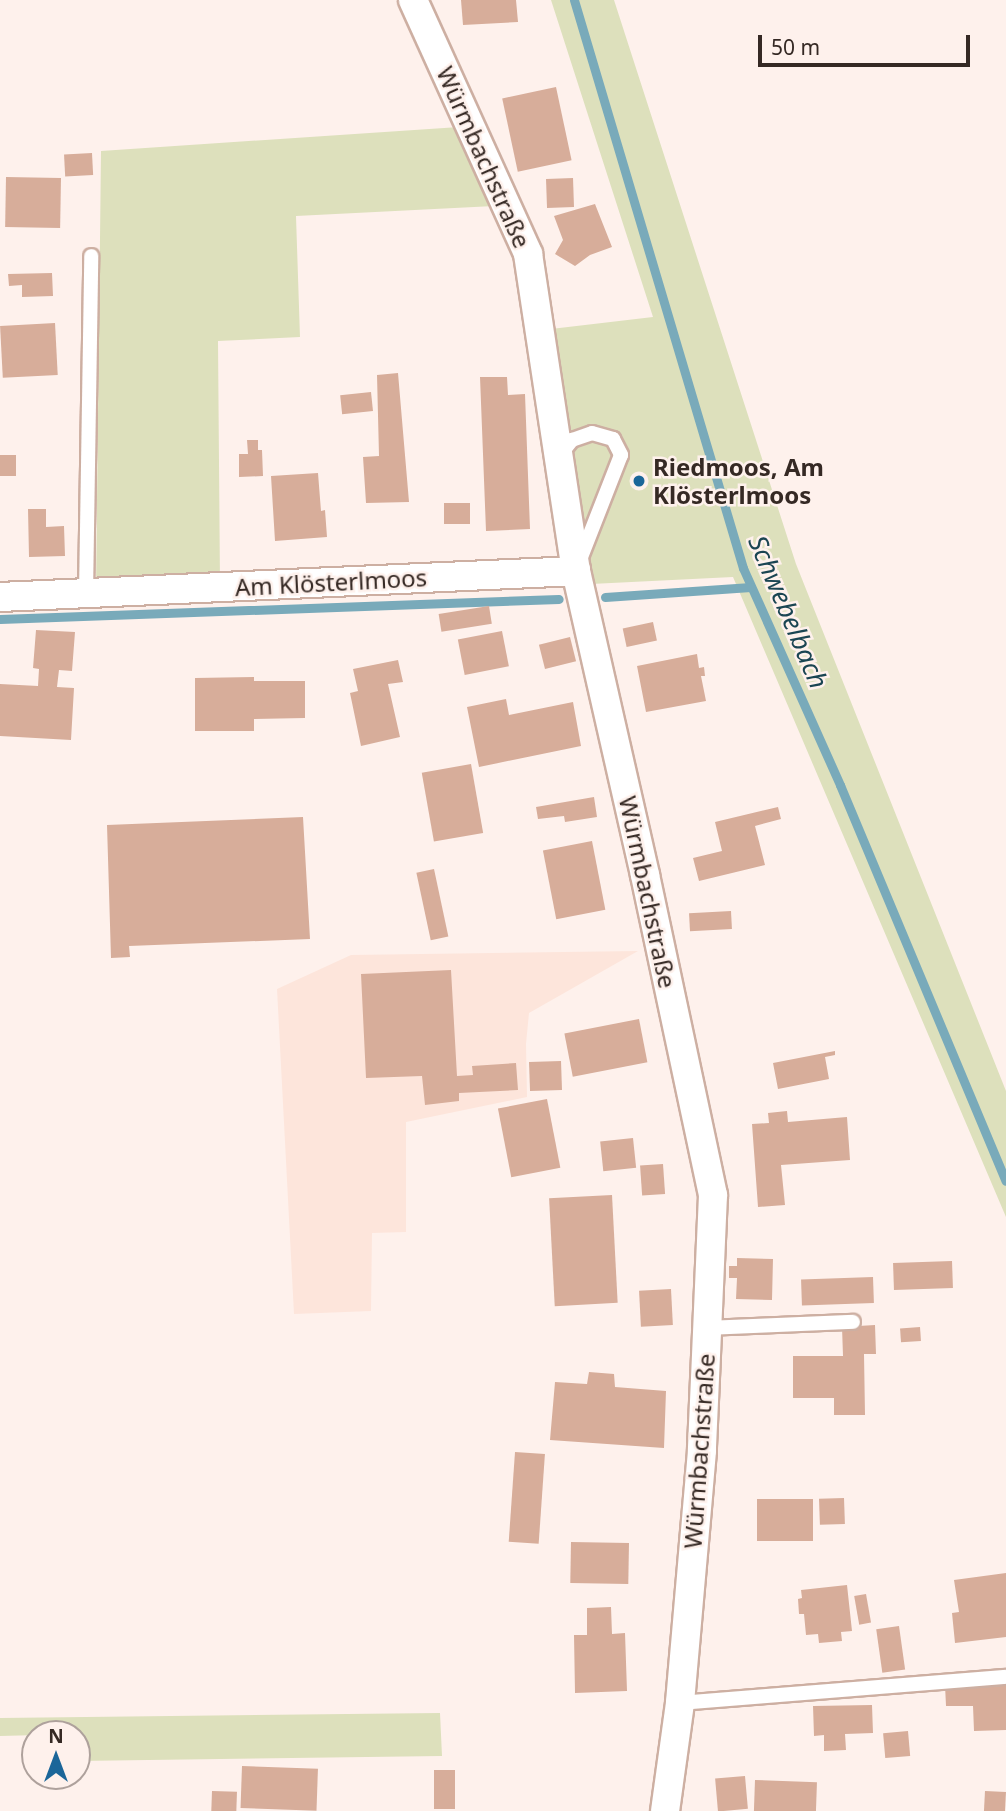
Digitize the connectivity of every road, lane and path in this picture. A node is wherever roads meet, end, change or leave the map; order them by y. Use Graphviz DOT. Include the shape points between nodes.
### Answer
graph roads {
  1 [pos="412,0"];
  2 [pos="91,256"];
  3 [pos="559,457"];
  4 [pos="576,571"];
  5 [pos="86,593"];
  6 [pos="0,597"];
  7 [pos="853,1322"];
  8 [pos="707,1328"];
  9 [pos="1006,1678"];
  10 [pos="680,1703"];
  11 [pos="665,1811"];
  1 -- 3 [label="street, Würmbachstraße" via="528,254"];
  2 -- 5 [label="lane"];
  3 -- 4 [label="street, Würmbachstraße"];
  3 -- 4 [label="lane" via="572,440 592,433 612,439 621,456"];
  4 -- 5 [label="street, Am Klösterlmoos"];
  4 -- 8 [label="street, Würmbachstraße" via="713,1195"];
  5 -- 6 [label="street, Am Klösterlmoos"];
  7 -- 8 [label="lane"];
  8 -- 10 [label="street, Würmbachstraße" via="702,1451"];
  9 -- 10 [label="lane"];
  10 -- 11 [label="street, Würmbachstraße"];
}
